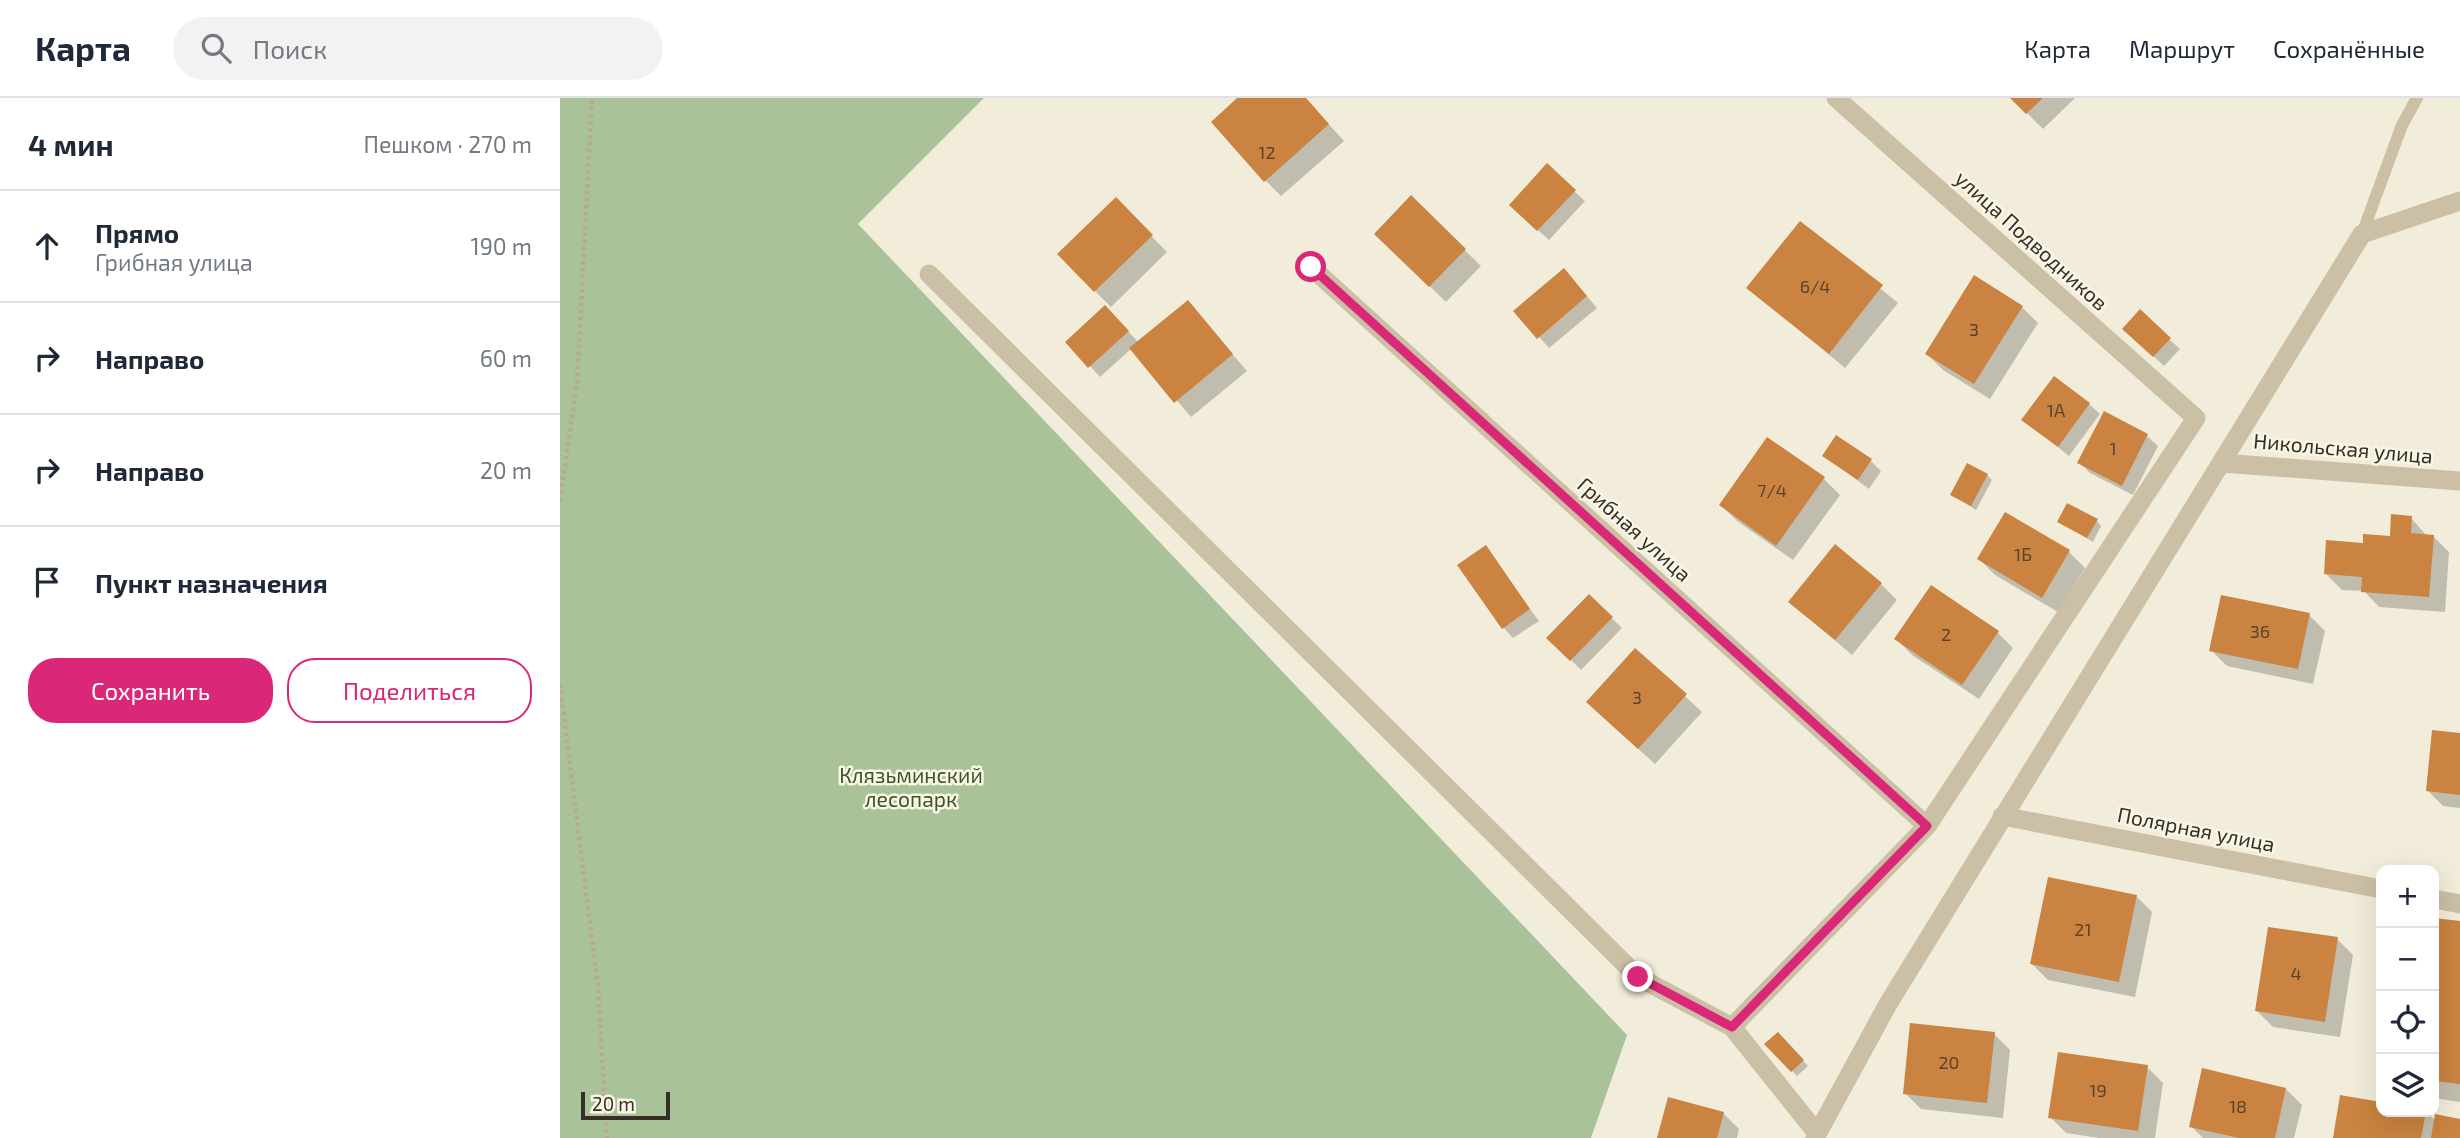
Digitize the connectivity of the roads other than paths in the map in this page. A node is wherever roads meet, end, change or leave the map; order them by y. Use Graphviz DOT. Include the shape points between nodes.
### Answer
graph roads {
  1 [pos="1836,98"];
  2 [pos="2417,98"];
  3 [pos="2460,201"];
  4 [pos="2362,234"];
  5 [pos="1311,267"];
  6 [pos="929,274"];
  7 [pos="2222,463"];
  8 [pos="2460,481"];
  9 [pos="2002,816"];
  10 [pos="1927,826"];
  11 [pos="2376,888"];
  12 [pos="2439,900"];
  13 [pos="2460,904"];
  14 [pos="1732,1027"];
  15 [pos="1816,1135"];
  1 -- 10 [label="street, улица Подводников" via="2196,418"];
  2 -- 4 [label="lane" via="2402,125"];
  3 -- 4 [label="street"];
  4 -- 7 [label="street"];
  5 -- 10 [label="street, Грибная улица"];
  6 -- 14 [label="street" via="1638,977"];
  7 -- 8 [label="street, Никольская улица"];
  7 -- 9 [label="street"];
  9 -- 11 [label="street, Полярная улица"];
  9 -- 15 [label="street" via="1888,1004"];
  10 -- 14 [label="street"];
  12 -- 13 [label="street"];
  14 -- 15 [label="street"];
}
